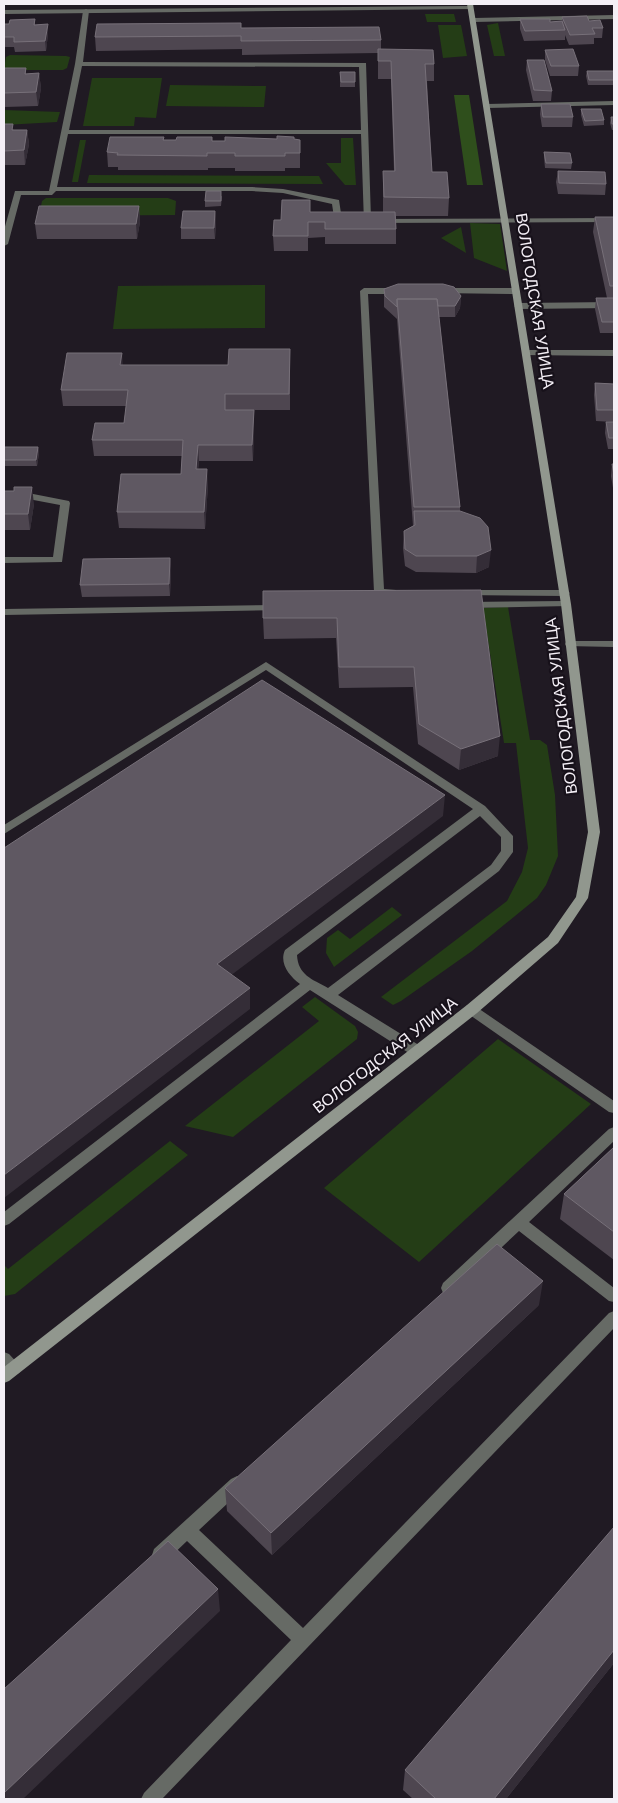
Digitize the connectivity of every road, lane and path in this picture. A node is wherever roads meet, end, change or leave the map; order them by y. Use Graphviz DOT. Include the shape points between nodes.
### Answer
graph roads {
  1 [pos="470,6"];
  2 [pos="205,7"];
  3 [pos="4,12"];
  4 [pos="86,12"];
  5 [pos="614,17"];
  6 [pos="474,20"];
  7 [pos="79,64"];
  8 [pos="614,103"];
  9 [pos="487,106"];
  10 [pos="65,132"];
  11 [pos="365,132"];
  12 [pos="53,189"];
  13 [pos="614,220"];
  14 [pos="367,221"];
  15 [pos="504,221"];
  16 [pos="4,244"];
  17 [pos="411,291"];
  18 [pos="430,291"];
  19 [pos="516,291"];
  20 [pos="518,306"];
  21 [pos="614,306"];
  22 [pos="526,353"];
  23 [pos="614,353"];
  24 [pos="4,495"];
  25 [pos="4,560"];
  26 [pos="398,592"];
  27 [pos="457,593"];
  28 [pos="566,598"];
  29 [pos="458,605"];
  30 [pos="290,608"];
  31 [pos="4,612"];
  32 [pos="570,644"];
  33 [pos="614,644"];
  34 [pos="481,809"];
  35 [pos="4,830"];
  36 [pos="310,983"];
  37 [pos="328,995"];
  38 [pos="472,1009"];
  39 [pos="417,1052"];
  40 [pos="614,1108"];
  41 [pos="614,1133"];
  42 [pos="4,1220"];
  43 [pos="518,1222"];
  44 [pos="439,1296"];
  45 [pos="614,1296"];
  46 [pos="614,1318"];
  47 [pos="7,1368"];
  48 [pos="246,1477"];
  49 [pos="188,1530"];
  50 [pos="151,1563"];
  51 [pos="303,1640"];
  52 [pos="150,1799"];
  1 -- 2 [label="street"];
  1 -- 6 [label="main road, ВОЛОГОДСКАЯ УЛИЦА"];
  2 -- 4 [label="street"];
  3 -- 4 [label="street"];
  4 -- 7 [label="street"];
  5 -- 6 [label="street"];
  6 -- 9 [label="main road, ВОЛОГОДСКАЯ УЛИЦА"];
  7 -- 10 [label="street"];
  7 -- 11 [label="street" via="363,65"];
  8 -- 9 [label="street"];
  9 -- 15 [label="main road, ВОЛОГОДСКАЯ УЛИЦА"];
  10 -- 11 [label="street"];
  10 -- 12 [label="street"];
  11 -- 14 [label="street"];
  12 -- 14 [label="street" via="283,191 336,202 338,222"];
  12 -- 16 [label="street" via="52,193 18,193"];
  13 -- 15 [label="street"];
  14 -- 15 [label="street"];
  15 -- 19 [label="main road, ВОЛОГОДСКАЯ УЛИЦА"];
  17 -- 26 [label="street" via="364,292 378,592"];
  18 -- 19 [label="street"];
  19 -- 20 [label="main road, ВОЛОГОДСКАЯ УЛИЦА"];
  20 -- 21 [label="street"];
  20 -- 22 [label="main road, ВОЛОГОДСКАЯ УЛИЦА"];
  22 -- 23 [label="street"];
  22 -- 28 [label="main road, ВОЛОГОДСКАЯ УЛИЦА"];
  24 -- 25 [label="street" via="23,494 65,503 58,560"];
  27 -- 28 [label="street"];
  28 -- 29 [label="street"];
  28 -- 32 [label="main road, ВОЛОГОДСКАЯ УЛИЦА"];
  30 -- 31 [label="street"];
  32 -- 33 [label="street"];
  32 -- 38 [label="main road, ВОЛОГОДСКАЯ УЛИЦА" via="594,832 582,898 552,940"];
  34 -- 35 [label="street" via="266,665"];
  34 -- 36 [label="street" via="290,953 291,967"];
  34 -- 37 [label="street" via="507,836 507,852 495,868"];
  36 -- 37 [label="street"];
  36 -- 42 [label="street"];
  37 -- 39 [label="street"];
  38 -- 39 [label="main road, ВОЛОГОДСКАЯ УЛИЦА"];
  38 -- 40 [label="street"];
  39 -- 47 [label="main road, ВОЛОГОДСКАЯ УЛИЦА"];
  41 -- 43 [label="street"];
  43 -- 44 [label="street"];
  43 -- 45 [label="street"];
  46 -- 51 [label="street"];
  48 -- 49 [label="street"];
  49 -- 50 [label="street"];
  49 -- 51 [label="street"];
  51 -- 52 [label="street"];
}
